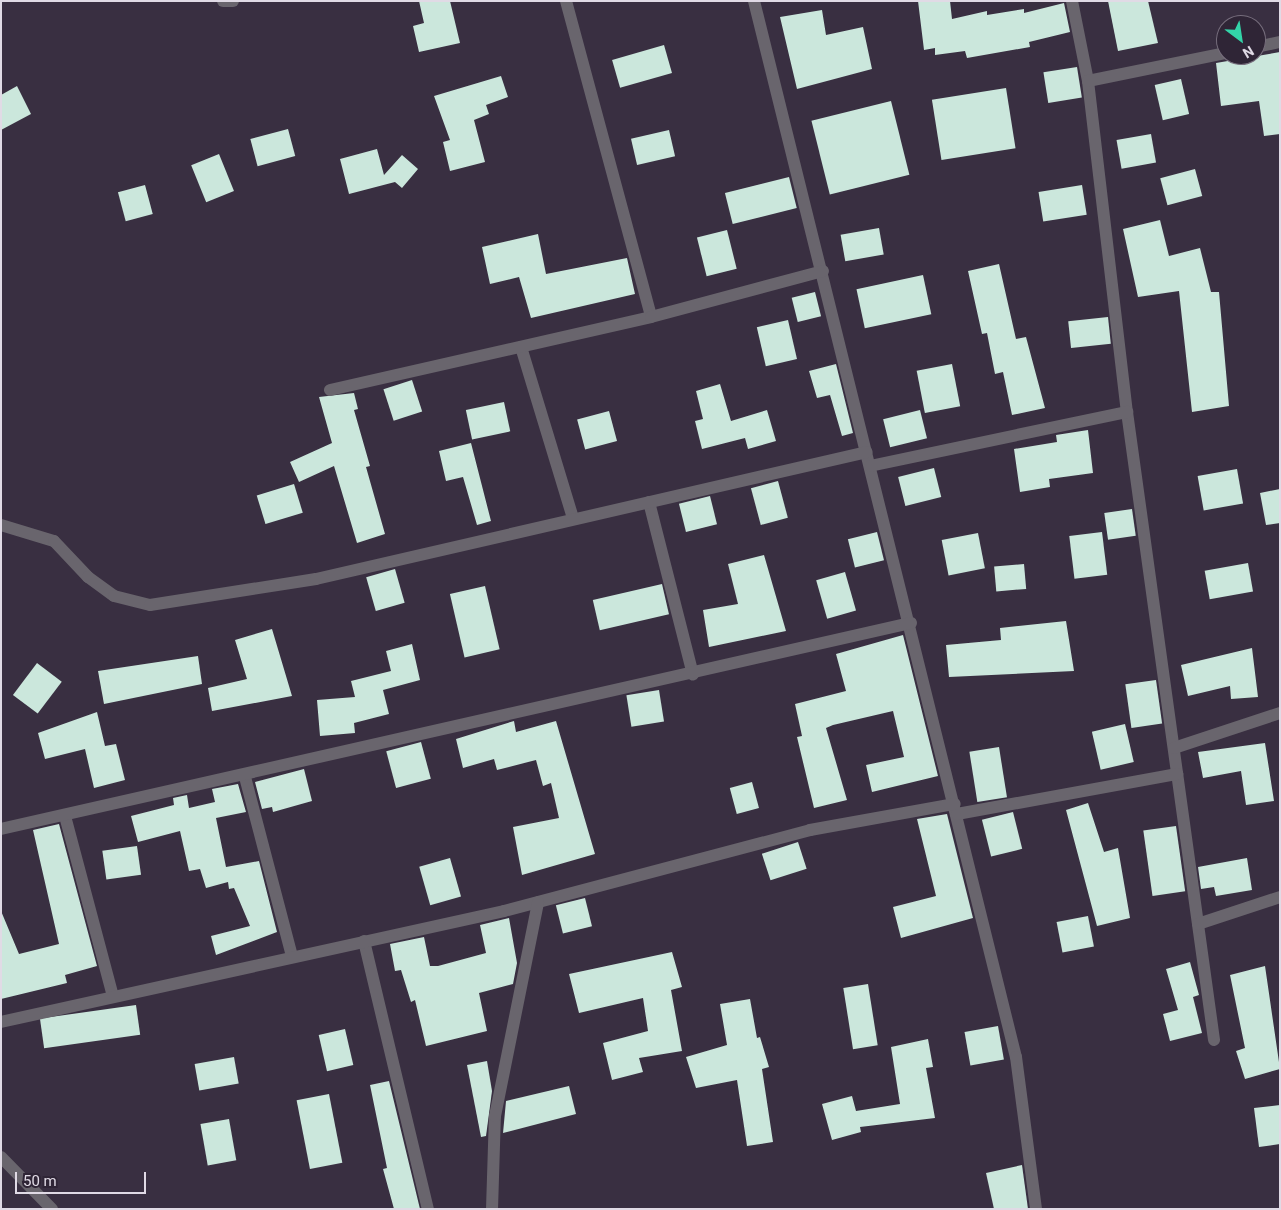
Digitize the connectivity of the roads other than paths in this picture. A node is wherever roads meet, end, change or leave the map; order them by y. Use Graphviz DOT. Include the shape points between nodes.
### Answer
graph roads {
  1 [pos="223,1"];
  2 [pos="233,1"];
  3 [pos="566,1"];
  4 [pos="754,1"];
  5 [pos="1072,1"];
  6 [pos="1280,42"];
  7 [pos="1266,45"];
  8 [pos="1216,55"];
  9 [pos="1088,81"];
  10 [pos="823,271"];
  11 [pos="651,317"];
  12 [pos="521,346"];
  13 [pos="330,390"];
  14 [pos="1127,412"];
  15 [pos="867,452"];
  16 [pos="870,466"];
  17 [pos="649,502"];
  18 [pos="573,518"];
  19 [pos="1,525"];
  20 [pos="910,623"];
  21 [pos="693,674"];
  22 [pos="1280,713"];
  23 [pos="1174,748"];
  24 [pos="1178,774"];
  25 [pos="245,777"];
  26 [pos="956,809"];
  27 [pos="65,816"];
  28 [pos="1,829"];
  29 [pos="1280,897"];
  30 [pos="538,902"];
  31 [pos="1198,924"];
  32 [pos="364,941"];
  33 [pos="292,956"];
  34 [pos="114,996"];
  35 [pos="1,1022"];
  36 [pos="1214,1040"];
  37 [pos="1,1157"];
  38 [pos="52,1209"];
  39 [pos="428,1209"];
  40 [pos="492,1209"];
  41 [pos="1036,1209"];
  1 -- 2 [label="street"];
  3 -- 11 [label="street"];
  4 -- 10 [label="street"];
  5 -- 9 [label="street"];
  6 -- 7 [label="street"];
  8 -- 9 [label="street"];
  9 -- 14 [label="street"];
  10 -- 11 [label="street"];
  10 -- 15 [label="street"];
  11 -- 12 [label="street"];
  12 -- 13 [label="street"];
  12 -- 18 [label="street"];
  14 -- 16 [label="street"];
  14 -- 23 [label="street"];
  15 -- 16 [label="street"];
  15 -- 17 [label="street"];
  16 -- 20 [label="street"];
  17 -- 18 [label="street"];
  17 -- 21 [label="street"];
  18 -- 19 [label="street" via="316,579 150,605 114,596 88,577 54,541"];
  20 -- 21 [label="street"];
  20 -- 26 [label="street"];
  21 -- 25 [label="street"];
  22 -- 23 [label="street"];
  23 -- 24 [label="street"];
  24 -- 26 [label="street"];
  24 -- 31 [label="street"];
  25 -- 27 [label="street"];
  25 -- 33 [label="street"];
  26 -- 30 [label="street" via="810,830"];
  26 -- 41 [label="street" via="1016,1057"];
  27 -- 28 [label="street"];
  27 -- 34 [label="street"];
  29 -- 31 [label="street"];
  30 -- 32 [label="street"];
  30 -- 40 [label="street" via="495,1116"];
  31 -- 36 [label="street"];
  32 -- 33 [label="street"];
  32 -- 39 [label="street"];
  33 -- 34 [label="street"];
  34 -- 35 [label="street"];
  37 -- 38 [label="street"];
}
